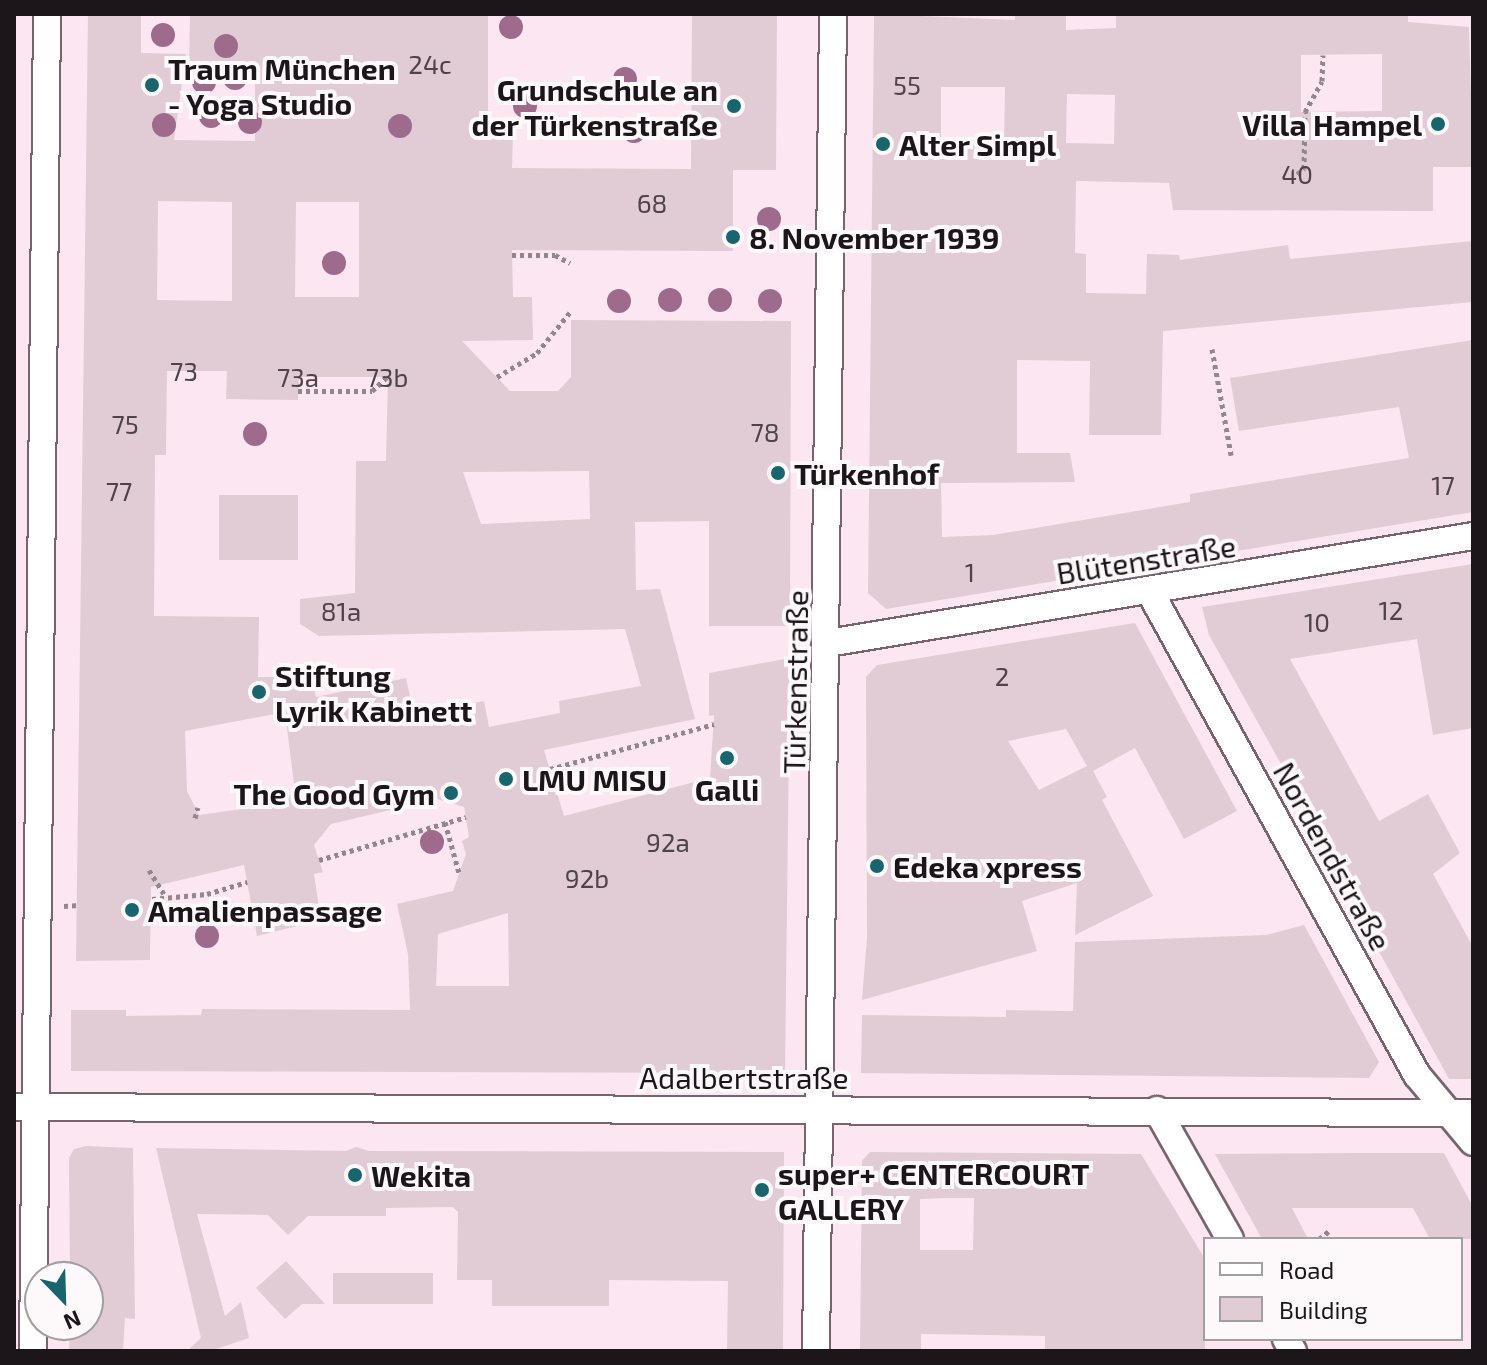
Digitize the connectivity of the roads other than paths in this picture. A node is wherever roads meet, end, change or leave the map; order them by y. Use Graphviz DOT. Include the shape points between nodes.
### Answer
graph roads {
  1 [pos="47,14"];
  2 [pos="833,14"];
  3 [pos="1473,536"];
  4 [pos="1150,592"];
  5 [pos="828,643"];
  6 [pos="25,1107"];
  7 [pos="819,1109"];
  8 [pos="1157,1110"];
  9 [pos="1461,1113"];
  10 [pos="1473,1142"];
  11 [pos="1229,1237"];
  12 [pos="33,1351"];
  13 [pos="816,1351"];
  1 -- 6 [label="street"];
  2 -- 5 [label="street, Türkenstraße"];
  3 -- 4 [label="street, Blütenstraße"];
  4 -- 5 [label="street, Blütenstraße"];
  4 -- 9 [label="street, Nordendstraße" via="1417,1075"];
  5 -- 7 [label="street, Türkenstraße"];
  6 -- 7 [label="street, Adalbertstraße"];
  6 -- 12 [label="street"];
  7 -- 8 [label="street, Adalbertstraße"];
  7 -- 13 [label="street, Türkenstraße"];
  8 -- 9 [label="street, Adalbertstraße"];
  8 -- 11 [label="street"];
  9 -- 10 [label="street, Nordendstraße"];
}
